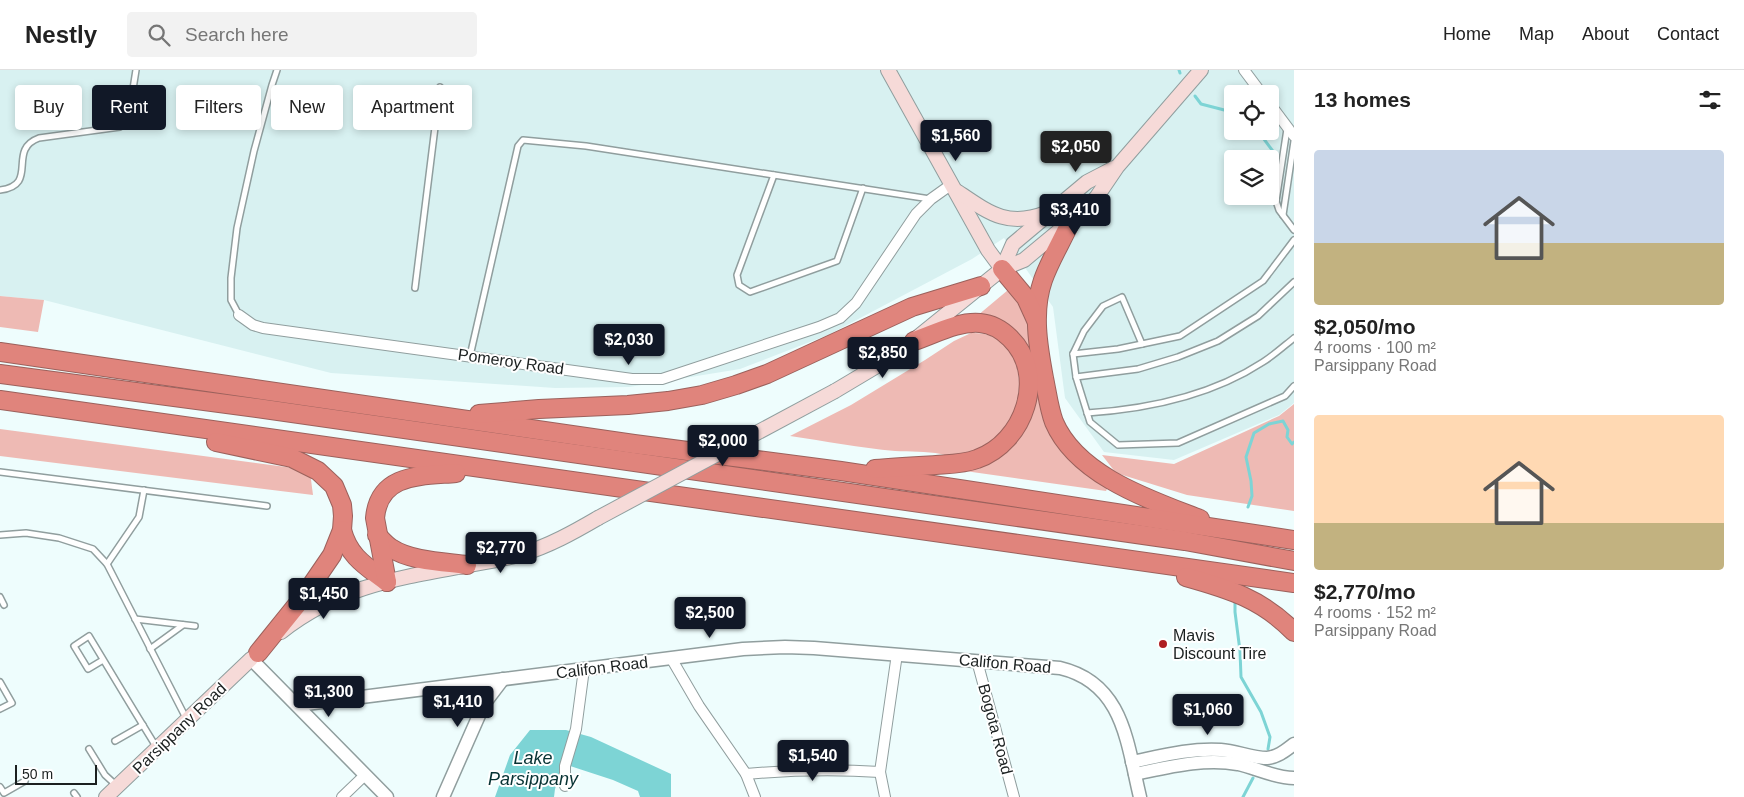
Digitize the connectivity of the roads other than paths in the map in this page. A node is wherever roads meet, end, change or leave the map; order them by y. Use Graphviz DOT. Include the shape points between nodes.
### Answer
graph roads {
  1 [pos="136,70"];
  2 [pos="277,70"];
  3 [pos="888,70"];
  4 [pos="1201,70"];
  5 [pos="1244,70"];
  6 [pos="1255,85"];
  7 [pos="1279,116"];
  8 [pos="435,130"];
  9 [pos="1291,132"];
  10 [pos="1294,142"];
  11 [pos="1116,167"];
  12 [pos="774,175"];
  13 [pos="953,187"];
  14 [pos="863,188"];
  15 [pos="0,190"];
  16 [pos="931,199"];
  17 [pos="1056,209"];
  18 [pos="1283,215"];
  19 [pos="1071,221"];
  20 [pos="1294,230"];
  21 [pos="1294,240"];
  22 [pos="1002,269"];
  23 [pos="1294,282"];
  24 [pos="981,286"];
  25 [pos="415,288"];
  26 [pos="239,315"];
  27 [pos="1036,320"];
  28 [pos="1294,338"];
  29 [pos="914,341"];
  30 [pos="1142,344"];
  31 [pos="0,352"];
  32 [pos="1073,354"];
  33 [pos="470,356"];
  34 [pos="0,374"];
  35 [pos="1076,377"];
  36 [pos="1294,386"];
  37 [pos="0,400"];
  38 [pos="68,410"];
  39 [pos="1087,413"];
  40 [pos="450,417"];
  41 [pos="487,470"];
  42 [pos="841,471"];
  43 [pos="0,472"];
  44 [pos="144,490"];
  45 [pos="266,506"];
  46 [pos="342,530"];
  47 [pos="1234,531"];
  48 [pos="0,535"];
  49 [pos="377,535"];
  50 [pos="1294,540"];
  51 [pos="1106,556"];
  52 [pos="1294,561"];
  53 [pos="107,564"];
  54 [pos="467,565"];
  55 [pos="387,582"];
  56 [pos="1294,583"];
  57 [pos="0,597"];
  58 [pos="4,605"];
  59 [pos="136,619"];
  60 [pos="183,625"];
  61 [pos="195,626"];
  62 [pos="1294,632"];
  63 [pos="150,649"];
  64 [pos="897,654"];
  65 [pos="255,656"];
  66 [pos="671,658"];
  67 [pos="104,660"];
  68 [pos="977,661"];
  69 [pos="584,669"];
  70 [pos="503,679"];
  71 [pos="0,682"];
  72 [pos="298,705"];
  73 [pos="0,709"];
  74 [pos="187,720"];
  75 [pos="143,725"];
  76 [pos="115,741"];
  77 [pos="1294,744"];
  78 [pos="157,748"];
  79 [pos="88,749"];
  80 [pos="1133,768"];
  81 [pos="880,772"];
  82 [pos="746,774"];
  83 [pos="365,775"];
  84 [pos="1294,778"];
  85 [pos="25,781"];
  86 [pos="565,786"];
  87 [pos="0,787"];
  88 [pos="110,794"];
  89 [pos="342,797"];
  90 [pos="387,797"];
  91 [pos="443,797"];
  92 [pos="755,797"];
  93 [pos="885,797"];
  94 [pos="1014,797"];
  95 [pos="1140,797"];
  1 -- 15 [label="lane" via="129,114 120,127 31,141 25,147 18,182"];
  2 -- 26 [label="lane" via="237,228 231,300"];
  3 -- 13 [label="main road"];
  4 -- 11 [label="main road, Parsippany Road"];
  5 -- 6 [label="street"];
  7 -- 9 [label="street"];
  8 -- 25 [label="lane"];
  9 -- 18 [label="lane" via="1277,196"];
  10 -- 18 [label="lane"];
  11 -- 17 [label="main road, Parsippany Road" via="1087,182"];
  11 -- 19 [label="main road, Parsippany Road" via="1096,198"];
  12 -- 14 [label="lane"];
  12 -- 14 [label="lane" via="737,275 739,285 750,292 837,261"];
  12 -- 33 [label="lane" via="586,146 523,140 518,146"];
  13 -- 16 [label="street, Pomeroy Road"];
  13 -- 17 [label="main road" via="982,209 1010,220 1026,219"];
  13 -- 22 [label="main road"];
  14 -- 16 [label="lane"];
  16 -- 33 [label="street, Pomeroy Road" via="916,214 856,303 840,318 819,327 662,379 632,379"];
  17 -- 22 [label="main road, Parsippany Road" via="1013,244"];
  18 -- 20 [label="lane"];
  19 -- 22 [label="main road, Parsippany Road" via="1024,260"];
  19 -- 27 [label="highway" via="1042,281"];
  21 -- 30 [label="lane" via="1263,281 1180,336"];
  22 -- 24 [label="main road, Parsippany Road"];
  22 -- 27 [label="highway" via="1026,298"];
  23 -- 35 [label="lane" via="1258,316 1218,341 1138,369"];
  24 -- 29 [label="main road, Parsippany Road"];
  24 -- 40 [label="highway" via="912,307 767,374 702,394 628,405"];
  26 -- 33 [label="street, Pomeroy Road" via="263,328"];
  27 -- 47 [label="highway" via="1050,407 1059,432 1070,446 1086,462 1125,488"];
  28 -- 39 [label="lane" via="1235,378 1189,397 1151,406"];
  29 -- 42 [label="highway" via="967,323 990,325 1006,334 1022,354 1029,376 1029,392 1020,420 1003,444 978,459 963,463"];
  29 -- 54 [label="main road, Parsippany Road, bridge" via="835,391 564,538 522,554"];
  30 -- 32 [label="lane"];
  30 -- 32 [label="lane" via="1122,297 1103,306 1084,331"];
  31 -- 40 [label="highway"];
  32 -- 35 [label="lane"];
  34 -- 52 [label="highway" via="267,409 1166,538"];
  35 -- 39 [label="lane"];
  36 -- 39 [label="lane" via="1285,396 1178,443 1118,444 1090,422"];
  37 -- 38 [label="highway"];
  38 -- 41 [label="highway"];
  38 -- 46 [label="highway" via="292,458 318,471 334,486 342,505"];
  40 -- 42 [label="highway"];
  41 -- 49 [label="highway" via="398,481 386,490 378,503 374,518"];
  41 -- 51 [label="highway"];
  42 -- 47 [label="highway"];
  43 -- 44 [label="lane"];
  44 -- 45 [label="lane"];
  44 -- 53 [label="lane" via="139,517"];
  46 -- 55 [label="highway" via="355,557"];
  46 -- 65 [label="highway" via="332,555"];
  47 -- 50 [label="highway"];
  48 -- 53 [label="lane" via="26,533 59,538 93,549"];
  49 -- 54 [label="highway" via="398,552 421,559"];
  49 -- 55 [label="highway"];
  51 -- 56 [label="highway"];
  51 -- 62 [label="highway" via="1233,590 1272,612"];
  53 -- 59 [label="lane"];
  54 -- 55 [label="main road, Parsippany Road"];
  55 -- 65 [label="main road, Parsippany Road" via="353,591 312,610"];
  57 -- 58 [label="lane"];
  59 -- 60 [label="lane"];
  59 -- 63 [label="lane"];
  60 -- 61 [label="lane"];
  60 -- 63 [label="lane"];
  63 -- 74 [label="lane"];
  64 -- 66 [label="street, Califon Road" via="785,647"];
  64 -- 68 [label="street, Califon Road"];
  64 -- 81 [label="street"];
  65 -- 72 [label="street"];
  65 -- 74 [label="main road, Parsippany Road"];
  66 -- 69 [label="street, Califon Road"];
  66 -- 82 [label="street" via="699,706"];
  67 -- 67 [label="lane" via="89,636 74,646 88,670"];
  67 -- 75 [label="lane"];
  68 -- 80 [label="street, Califon Road" via="1060,668 1090,680 1107,695 1122,721"];
  68 -- 94 [label="street, Bogota Road"];
  69 -- 70 [label="street, Califon Road"];
  69 -- 86 [label="street"];
  70 -- 72 [label="street, Califon Road"];
  70 -- 91 [label="street" via="484,704"];
  71 -- 73 [label="lane" via="12,703"];
  72 -- 83 [label="street"];
  74 -- 78 [label="main road, Parsippany Road"];
  75 -- 76 [label="lane"];
  75 -- 78 [label="lane"];
  77 -- 80 [label="street" via="1268,758 1209,750 1174,753"];
  78 -- 88 [label="main road, Parsippany Road"];
  79 -- 88 [label="lane" via="105,775"];
  80 -- 84 [label="street" via="1209,762 1236,764"];
  80 -- 95 [label="street, Califon Road"];
  81 -- 82 [label="street" via="838,769"];
  81 -- 93 [label="street"];
  82 -- 92 [label="street"];
  83 -- 89 [label="street"];
  83 -- 90 [label="street"];
  85 -- 87 [label="lane" via="4,793"];
}
